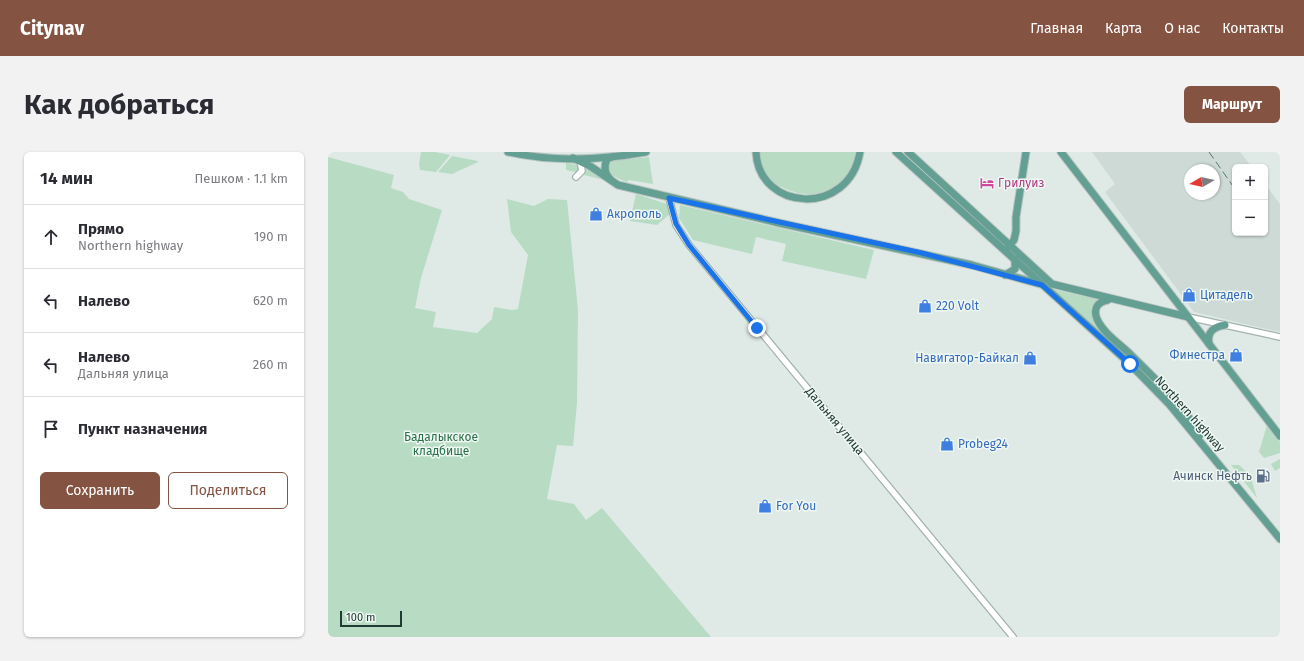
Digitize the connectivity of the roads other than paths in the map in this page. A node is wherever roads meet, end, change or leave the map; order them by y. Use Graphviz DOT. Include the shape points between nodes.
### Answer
graph roads {
  1 [pos="508,152"];
  2 [pos="646,152"];
  3 [pos="756,152"];
  4 [pos="860,152"];
  5 [pos="896,152"];
  6 [pos="908,152"];
  7 [pos="1026,152"];
  8 [pos="1061,152"];
  9 [pos="614,156"];
  10 [pos="576,159"];
  11 [pos="576,177"];
  12 [pos="618,185"];
  13 [pos="669,198"];
  14 [pos="1016,217"];
  15 [pos="999,235"];
  16 [pos="1007,247"];
  17 [pos="1015,259"];
  18 [pos="1005,275"];
  19 [pos="1042,285"];
  20 [pos="1110,299"];
  21 [pos="1188,317"];
  22 [pos="1225,325"];
  23 [pos="1280,337"];
  24 [pos="1210,347"];
  25 [pos="1280,436"];
  26 [pos="1208,449"];
  27 [pos="1280,539"];
  28 [pos="1013,637"];
  1 -- 10 [label="main road"];
  2 -- 9 [label="main road"];
  3 -- 4 [label="main road" via="760,174 768,183 789,195 810,199 823,198 842,187 855,170"];
  5 -- 16 [label="main road, Northern highway"];
  6 -- 15 [label="main road, Northern highway"];
  7 -- 14 [label="main road"];
  8 -- 21 [label="main road"];
  9 -- 10 [label="main road"];
  9 -- 12 [label="main road" via="607,159 605,171"];
  10 -- 11 [label="street" via="582,171"];
  10 -- 12 [label="main road"];
  12 -- 13 [label="main road"];
  13 -- 18 [label="main road" via="922,253"];
  13 -- 28 [label="street, Дальняя улица" via="676,224 689,245"];
  14 -- 15 [label="main road" via="1012,232"];
  14 -- 16 [label="main road" via="1014,240"];
  15 -- 16 [label="main road, Northern highway"];
  16 -- 17 [label="main road, Northern highway"];
  16 -- 20 [label="main road, Northern highway" via="1057,286"];
  17 -- 18 [label="main road" via="1015,269"];
  17 -- 19 [label="main road, Northern highway"];
  18 -- 19 [label="main road"];
  19 -- 26 [label="main road, Northern highway" via="1130,364 1170,404"];
  20 -- 21 [label="main road, Northern highway"];
  20 -- 26 [label="main road" via="1096,306 1095,312 1101,325 1176,402 1195,426"];
  21 -- 22 [label="street"];
  21 -- 24 [label="main road"];
  22 -- 23 [label="street"];
  22 -- 24 [label="main road" via="1211,330 1208,337"];
  24 -- 25 [label="main road"];
  26 -- 27 [label="main road, Northern highway"];
}
